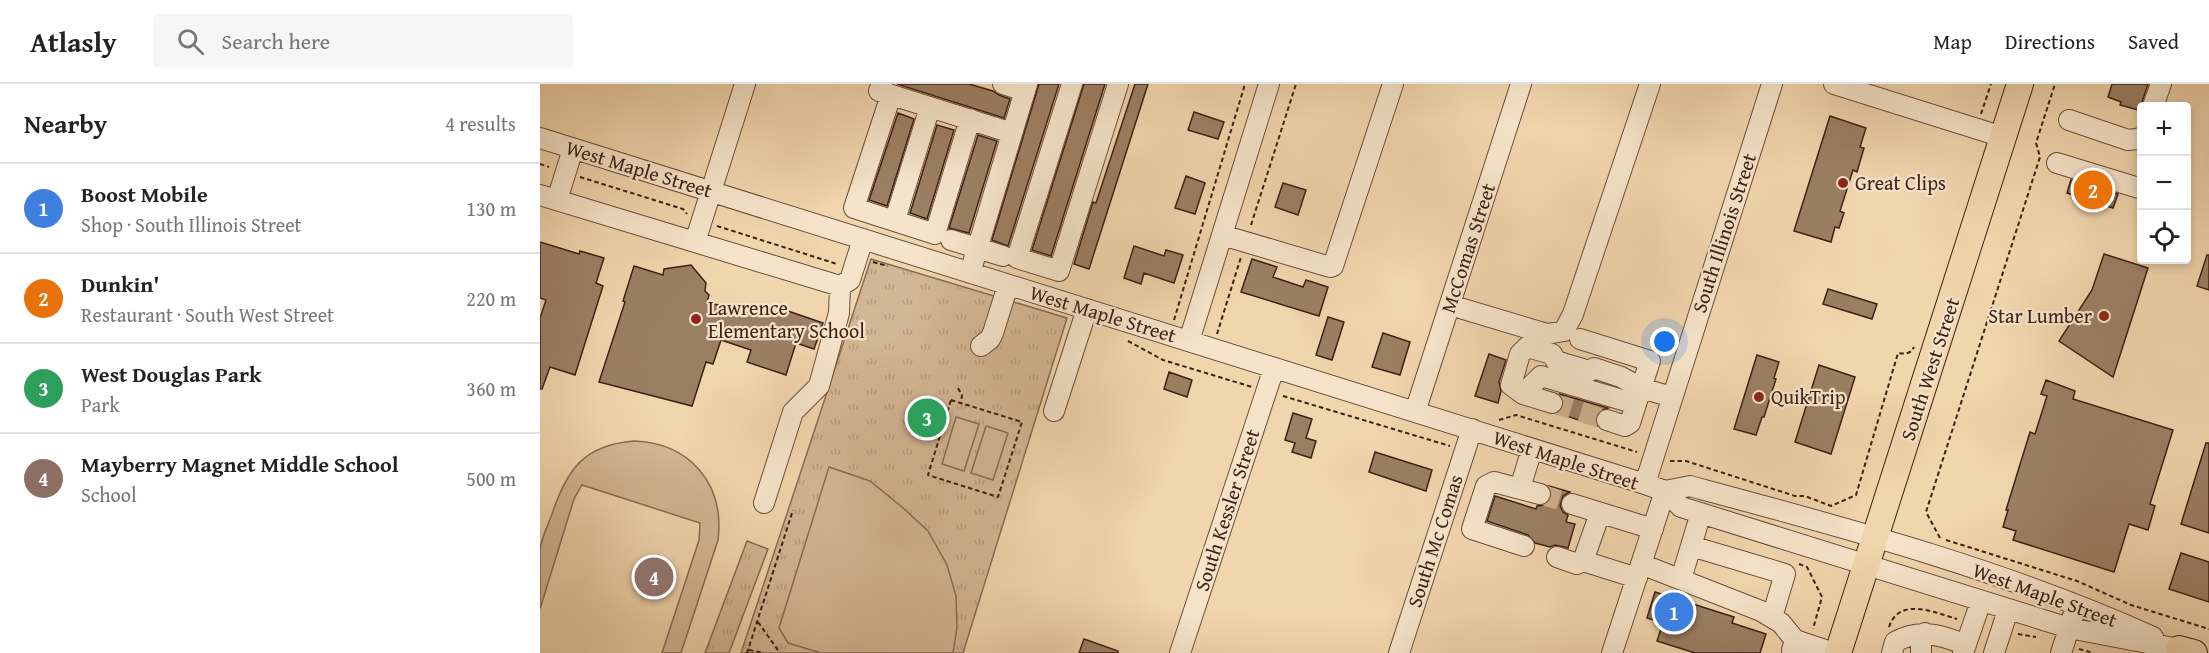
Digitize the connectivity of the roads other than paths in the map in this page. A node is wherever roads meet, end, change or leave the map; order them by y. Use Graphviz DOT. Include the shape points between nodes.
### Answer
graph roads {
  1 [pos="745,84"];
  2 [pos="1003,84"];
  3 [pos="1072,84"];
  4 [pos="1118,84"];
  5 [pos="1269,84"];
  6 [pos="1393,84"];
  7 [pos="1521,84"];
  8 [pos="1650,84"];
  9 [pos="1772,84"];
  10 [pos="1834,84"];
  11 [pos="2020,84"];
  12 [pos="2161,84"];
  13 [pos="1026,87"];
  14 [pos="886,90"];
  15 [pos="2154,102"];
  16 [pos="930,107"];
  17 [pos="970,119"];
  18 [pos="2069,120"];
  19 [pos="1012,132"];
  20 [pos="1992,133"];
  21 [pos="540,138"];
  22 [pos="2137,139"];
  23 [pos="573,148"];
  24 [pos="2057,162"];
  25 [pos="2137,187"];
  26 [pos="710,191"];
  27 [pos="549,198"];
  28 [pos="895,220"];
  29 [pos="1222,235"];
  30 [pos="863,239"];
  31 [pos="951,240"];
  32 [pos="695,242"];
  33 [pos="977,248"];
  34 [pos="1003,256"];
  35 [pos="970,273"];
  36 [pos="1008,285"];
  37 [pos="840,286"];
  38 [pos="1450,305"];
  39 [pos="1088,309"];
  40 [pos="1191,334"];
  41 [pos="1580,339"];
  42 [pos="981,346"];
  43 [pos="1274,368"];
  44 [pos="1522,394"];
  45 [pos="1638,396"];
  46 [pos="1672,397"];
  47 [pos="1552,403"];
  48 [pos="1054,411"];
  49 [pos="1415,412"];
  50 [pos="1606,420"];
  51 [pos="1472,429"];
  52 [pos="1532,449"];
  53 [pos="1457,475"];
  54 [pos="1645,484"];
  55 [pos="1486,486"];
  56 [pos="1520,488"];
  57 [pos="1665,491"];
  58 [pos="1540,494"];
  59 [pos="764,503"];
  60 [pos="1572,504"];
  61 [pos="1600,513"];
  62 [pos="1701,513"];
  63 [pos="1442,520"];
  64 [pos="1653,529"];
  65 [pos="1472,530"];
  66 [pos="1876,536"];
  67 [pos="1524,546"];
  68 [pos="1691,546"];
  69 [pos="1774,555"];
  70 [pos="1557,557"];
  71 [pos="1583,561"];
  72 [pos="1867,566"];
  73 [pos="1978,570"];
  74 [pos="1639,571"];
  75 [pos="1681,579"];
  76 [pos="1975,599"];
  77 [pos="2077,604"];
  78 [pos="2008,610"];
  79 [pos="1772,617"];
  80 [pos="2069,628"];
  81 [pos="1925,633"];
  82 [pos="1799,646"];
  83 [pos="1965,649"];
  84 [pos="2187,651"];
  85 [pos="1180,653"];
  86 [pos="1399,653"];
  87 [pos="1612,653"];
  88 [pos="1836,653"];
  89 [pos="1892,653"];
  90 [pos="1921,653"];
  91 [pos="1995,653"];
  92 [pos="2061,653"];
  1 -- 26 [label="street"];
  2 -- 13 [label="street"];
  3 -- 4 [label="street" via="1017,258 1059,271"];
  5 -- 29 [label="street"];
  6 -- 29 [label="street" via="1333,266"];
  7 -- 38 [label="street, McComas Street"];
  8 -- 38 [label="street" via="1574,314 1564,331 1547,334"];
  9 -- 46 [label="street, South Illinois Street"];
  10 -- 20 [label="street"];
  11 -- 20 [label="main road, South West Street"];
  12 -- 15 [label="street"];
  13 -- 19 [label="street"];
  14 -- 16 [label="street"];
  14 -- 28 [label="street" via="854,208"];
  16 -- 17 [label="street"];
  16 -- 28 [label="street"];
  17 -- 19 [label="street"];
  17 -- 28 [label="street" via="935,234"];
  18 -- 22 [label="street" via="2128,140"];
  19 -- 33 [label="street"];
  20 -- 66 [label="main road, South West Street"];
  21 -- 23 [label="street, West Maple Street"];
  23 -- 26 [label="street, West Maple Street"];
  23 -- 27 [label="street"];
  24 -- 25 [label="street"];
  26 -- 30 [label="street, West Maple Street"];
  26 -- 32 [label="street"];
  27 -- 32 [label="street"];
  29 -- 40 [label="street"];
  30 -- 35 [label="street, West Maple Street"];
  30 -- 37 [label="street" via="850,280"];
  31 -- 33 [label="street"];
  32 -- 37 [label="street"];
  33 -- 34 [label="street"];
  33 -- 35 [label="street"];
  35 -- 36 [label="street, West Maple Street"];
  36 -- 39 [label="street, West Maple Street"];
  36 -- 42 [label="street" via="993,333"];
  37 -- 59 [label="street" via="839,313 819,386 793,412"];
  38 -- 49 [label="street, McComas Street"];
  39 -- 40 [label="street, West Maple Street"];
  39 -- 48 [label="street"];
  40 -- 43 [label="street, West Maple Street"];
  41 -- 45 [label="street" via="1650,361"];
  43 -- 49 [label="street, West Maple Street"];
  43 -- 85 [label="street, South Kessler Street"];
  44 -- 45 [label="street" via="1541,376"];
  44 -- 45 [label="street" via="1511,385 1520,354 1527,347 1590,371 1594,368 1621,377"];
  44 -- 47 [label="street"];
  45 -- 46 [label="street"];
  45 -- 50 [label="street" via="1630,423 1625,426"];
  46 -- 54 [label="street, South Illinois Street"];
  49 -- 51 [label="street, West Maple Street"];
  51 -- 52 [label="street, West Maple Street"];
  51 -- 53 [label="street, South Mc Comas"];
  52 -- 54 [label="street, West Maple Street"];
  52 -- 56 [label="street"];
  53 -- 55 [label="street"];
  53 -- 63 [label="street, South Mc Comas"];
  54 -- 57 [label="street, West Maple Street"];
  55 -- 56 [label="street" via="1494,482"];
  55 -- 65 [label="street"];
  56 -- 58 [label="street"];
  57 -- 62 [label="street, West Maple Street" via="1681,507"];
  57 -- 64 [label="street"];
  57 -- 66 [label="street, West Maple Street" via="1690,486"];
  60 -- 61 [label="street"];
  61 -- 64 [label="street"];
  61 -- 71 [label="street"];
  62 -- 68 [label="street"];
  62 -- 69 [label="street, West Maple Street"];
  63 -- 65 [label="street"];
  63 -- 86 [label="street, South Mc Comas"];
  64 -- 74 [label="street"];
  65 -- 67 [label="street"];
  66 -- 72 [label="main road, South West Street"];
  66 -- 73 [label="street, West Maple Street"];
  68 -- 69 [label="street"];
  68 -- 75 [label="street"];
  69 -- 72 [label="street, West Maple Street"];
  69 -- 79 [label="street" via="1785,574"];
  70 -- 71 [label="street" via="1577,564"];
  71 -- 74 [label="street"];
  72 -- 76 [label="street, West Maple Street"];
  72 -- 88 [label="main road, South West Street"];
  73 -- 76 [label="street"];
  73 -- 77 [label="street, West Maple Street"];
  74 -- 75 [label="street"];
  74 -- 87 [label="street"];
  75 -- 79 [label="street"];
  76 -- 78 [label="street, West Maple Street"];
  76 -- 83 [label="street"];
  77 -- 80 [label="street"];
  77 -- 84 [label="street, West Maple Street"];
  78 -- 80 [label="street, West Maple Street"];
  78 -- 91 [label="street"];
  79 -- 82 [label="street"];
  80 -- 84 [label="street, West Maple Street"];
  80 -- 92 [label="street"];
  81 -- 83 [label="street" via="1943,636"];
  81 -- 89 [label="street" via="1895,642"];
  81 -- 90 [label="street"];
  82 -- 88 [label="street"];
}
